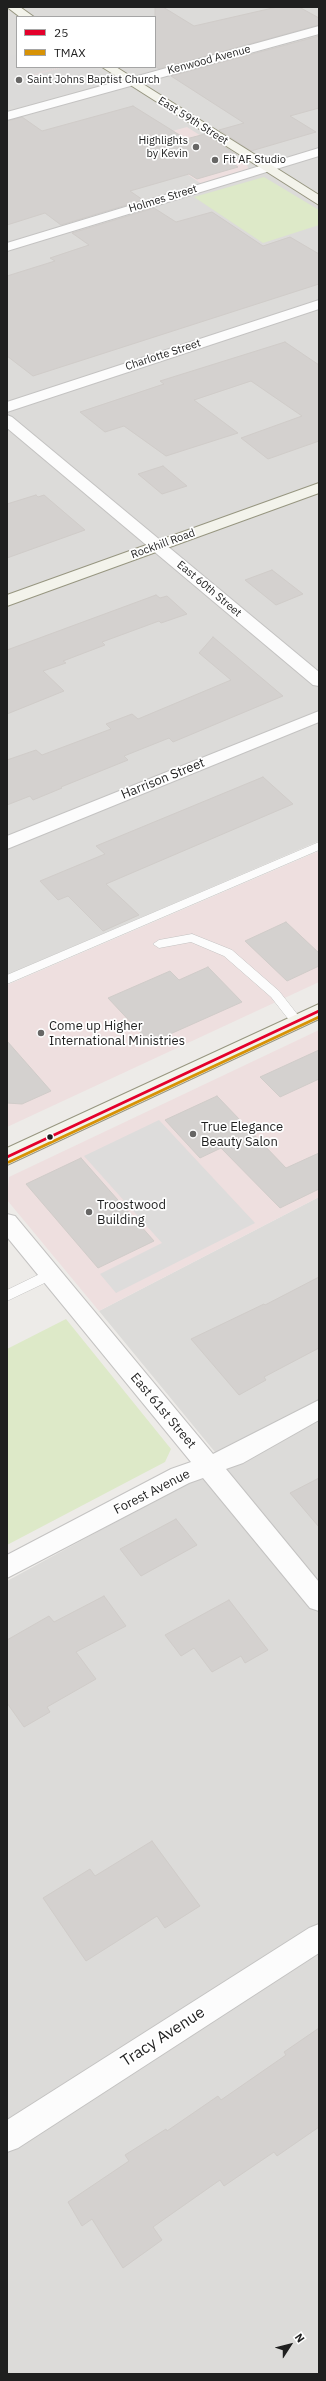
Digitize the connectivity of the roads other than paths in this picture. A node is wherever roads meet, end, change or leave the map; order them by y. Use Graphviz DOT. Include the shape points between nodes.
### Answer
graph roads {
  1 [pos="12,7"];
  2 [pos="26,16"];
  3 [pos="319,30"];
  4 [pos="110,68"];
  5 [pos="131,82"];
  6 [pos="7,116"];
  7 [pos="319,152"];
  8 [pos="267,168"];
  9 [pos="319,201"];
  10 [pos="7,246"];
  11 [pos="319,304"];
  12 [pos="7,407"];
  13 [pos="7,420"];
  14 [pos="319,488"];
  15 [pos="158,546"];
  16 [pos="7,601"];
  17 [pos="319,681"];
  18 [pos="319,716"];
  19 [pos="7,843"];
  20 [pos="319,846"];
  21 [pos="159,944"];
  22 [pos="7,980"];
  23 [pos="319,1011"];
  24 [pos="296,1022"];
  25 [pos="7,1157"];
  26 [pos="7,1222"];
  27 [pos="50,1274"];
  28 [pos="7,1296"];
  29 [pos="319,1410"];
  30 [pos="208,1466"];
  31 [pos="7,1567"];
  32 [pos="319,1600"];
  33 [pos="319,1937"];
  34 [pos="7,2137"];
  1 -- 2 [label="main road"];
  3 -- 5 [label="street, Kenwood Avenue"];
  4 -- 5 [label="main road, East 59th Street"];
  5 -- 6 [label="street, Kenwood Avenue"];
  5 -- 8 [label="main road, East 59th Street"];
  7 -- 8 [label="street, Holmes Street"];
  8 -- 9 [label="main road, East 59th Street"];
  8 -- 10 [label="street, Holmes Street"];
  11 -- 12 [label="street, Charlotte Street"];
  13 -- 15 [label="street, East 60th Street"];
  14 -- 15 [label="main road, Rockhill Road"];
  15 -- 16 [label="main road, Rockhill Road"];
  15 -- 17 [label="street, East 60th Street"];
  18 -- 19 [label="street, Harrison Street"];
  20 -- 22 [label="lane"];
  21 -- 24 [label="lane" via="192,938 228,953 275,994"];
  23 -- 24 [label="main road"];
  24 -- 25 [label="main road"];
  26 -- 27 [label="street, East 61st Street"];
  27 -- 28 [label="lane"];
  27 -- 30 [label="street, East 61st Street"];
  29 -- 30 [label="street, Forest Avenue" via="234,1456"];
  30 -- 31 [label="street, Forest Avenue" via="180,1476"];
  30 -- 32 [label="street, East 61st Street"];
  33 -- 34 [label="street, Tracy Avenue"];
}
